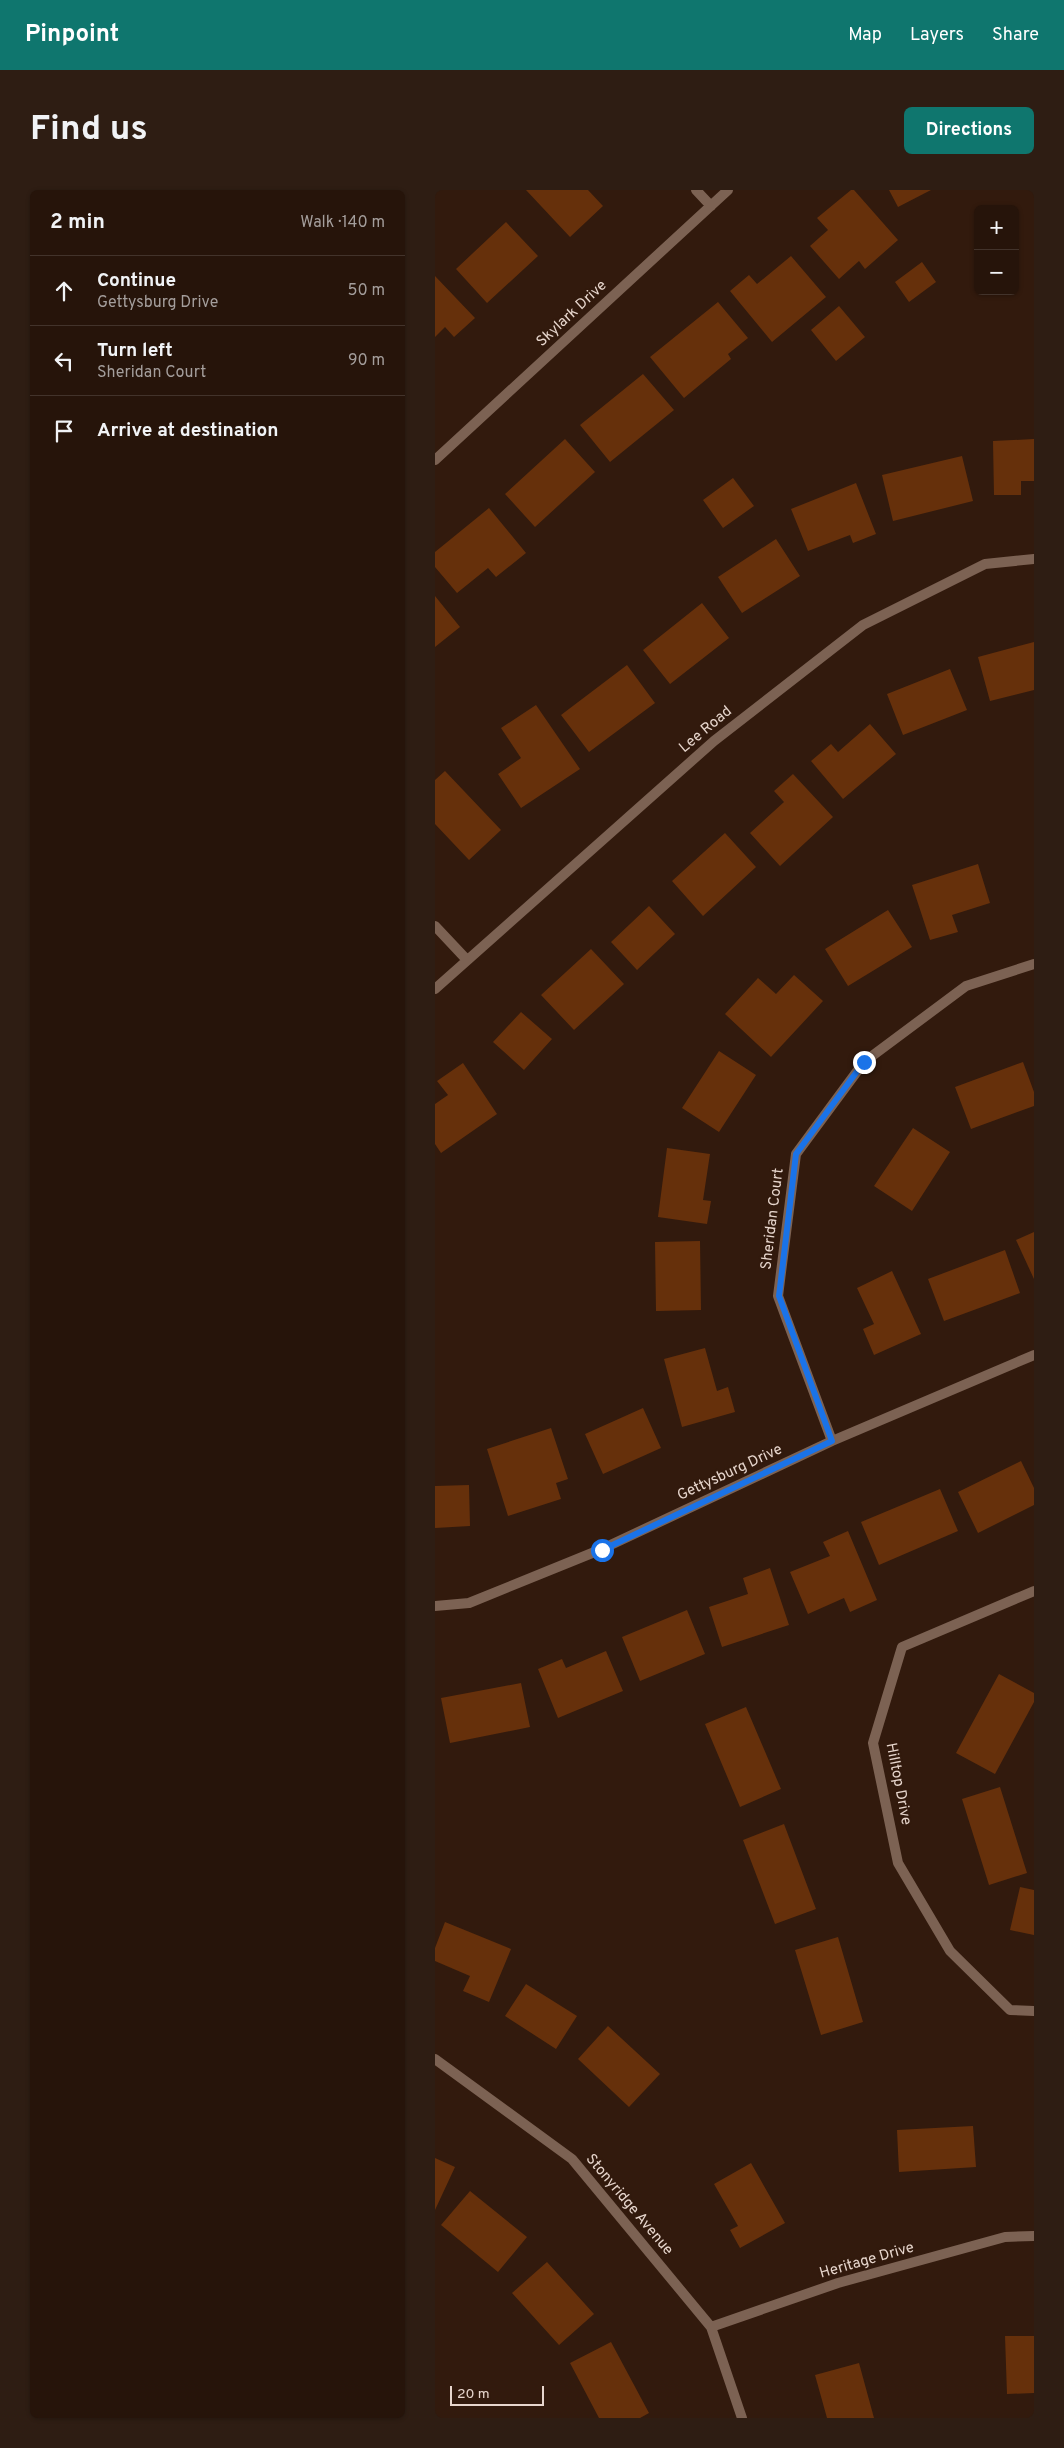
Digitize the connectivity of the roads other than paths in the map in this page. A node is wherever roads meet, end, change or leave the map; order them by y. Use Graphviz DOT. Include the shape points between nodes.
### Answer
graph roads {
  1 [pos="696,190"];
  2 [pos="728,190"];
  3 [pos="711,206"];
  4 [pos="435,460"];
  5 [pos="1034,559"];
  6 [pos="435,926"];
  7 [pos="467,960"];
  8 [pos="1034,964"];
  9 [pos="435,989"];
  10 [pos="1034,1355"];
  11 [pos="832,1441"];
  12 [pos="1034,1591"];
  13 [pos="435,1606"];
  14 [pos="1034,2011"];
  15 [pos="435,2059"];
  16 [pos="1034,2236"];
  17 [pos="711,2327"];
  18 [pos="742,2418"];
  1 -- 3 [label="street"];
  2 -- 3 [label="street, Skylark Drive"];
  3 -- 4 [label="street, Skylark Drive"];
  5 -- 7 [label="street, Lee Road" via="985,564 863,625 714,741"];
  6 -- 7 [label="street"];
  7 -- 9 [label="street, Lee Road"];
  8 -- 11 [label="street, Sheridan Court" via="966,986 864,1062 796,1154 779,1296"];
  10 -- 11 [label="street, Gettysburg Drive"];
  11 -- 13 [label="street, Gettysburg Drive" via="602,1550 469,1603"];
  12 -- 14 [label="street, Hilltop Drive" via="902,1647 873,1743 898,1863 950,1951 1010,2010"];
  15 -- 17 [label="street, Stonyridge Avenue" via="572,2159"];
  16 -- 17 [label="street, Heritage Drive" via="1005,2238 848,2281"];
  17 -- 18 [label="street, Stonyridge Avenue"];
}
